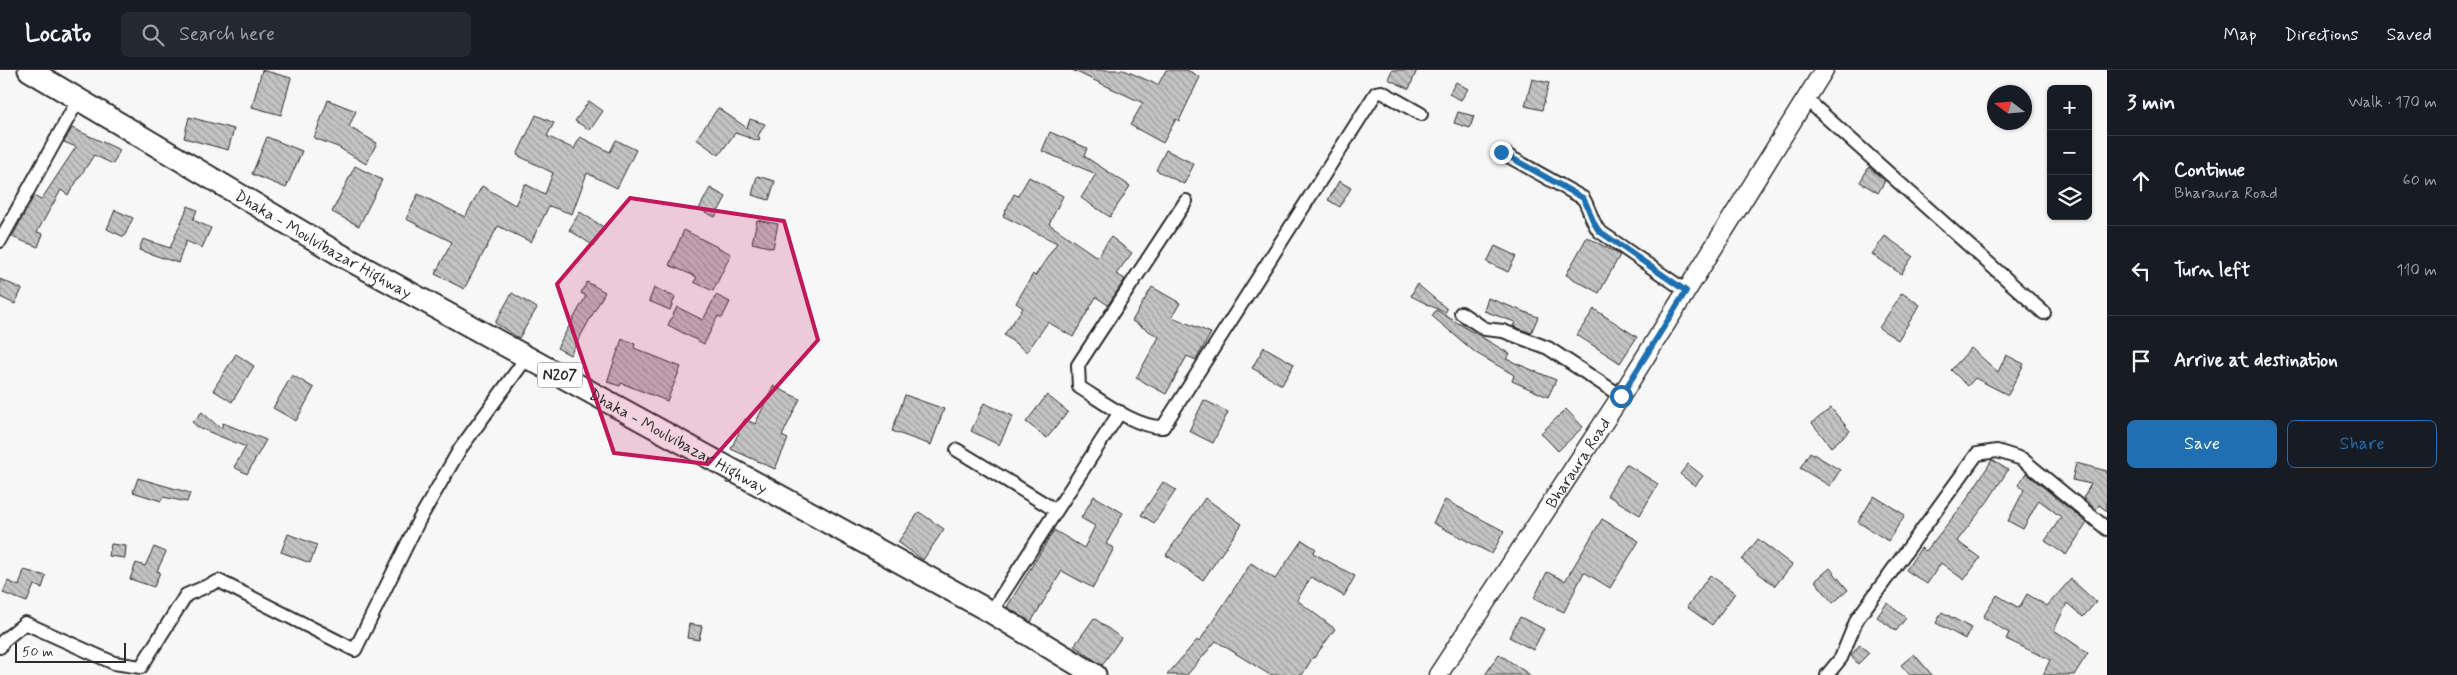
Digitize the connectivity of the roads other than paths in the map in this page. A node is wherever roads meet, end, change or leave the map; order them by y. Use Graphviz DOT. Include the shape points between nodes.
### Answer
graph roads {
  1 [pos="29,70"];
  2 [pos="1824,70"];
  3 [pos="1806,99"];
  4 [pos="78,100"];
  5 [pos="1421,114"];
  6 [pos="1501,152"];
  7 [pos="1186,200"];
  8 [pos="0,241"];
  9 [pos="1686,291"];
  10 [pos="1460,313"];
  11 [pos="2044,313"];
  12 [pos="527,357"];
  13 [pos="1621,396"];
  14 [pos="1120,412"];
  15 [pos="957,450"];
  16 [pos="1055,510"];
  17 [pos="2107,529"];
  18 [pos="990,612"];
  19 [pos="0,647"];
  20 [pos="1095,675"];
  21 [pos="1438,675"];
  22 [pos="1827,675"];
  1 -- 4 [label="highway, Dhaka - Moulvibazar Highway / N207"];
  2 -- 3 [label="main road, Bharaura Road"];
  3 -- 9 [label="main road, Bharaura Road"];
  3 -- 11 [label="street"];
  4 -- 8 [label="street"];
  4 -- 12 [label="highway, Dhaka - Moulvibazar Highway / N207" via="339,254"];
  5 -- 14 [label="street" via="1382,92 1376,93 1162,427 1152,427"];
  6 -- 9 [label="street" via="1583,198 1599,231"];
  7 -- 14 [label="street" via="1078,365 1079,387"];
  9 -- 13 [label="main road, Bharaura Road"];
  10 -- 13 [label="street" via="1485,329 1503,331 1548,348"];
  12 -- 18 [label="highway, Dhaka - Moulvibazar Highway / N207"];
  12 -- 19 [label="street" via="460,449 419,520 356,650 219,581 186,595 140,667 114,663 25,623"];
  13 -- 21 [label="main road, Bharaura Road"];
  14 -- 16 [label="street"];
  15 -- 16 [label="street"];
  16 -- 18 [label="street"];
  17 -- 22 [label="street" via="2022,459 1997,451 1977,454 1857,618 1841,658"];
  18 -- 20 [label="highway, Dhaka - Moulvibazar Highway / N207"];
}
